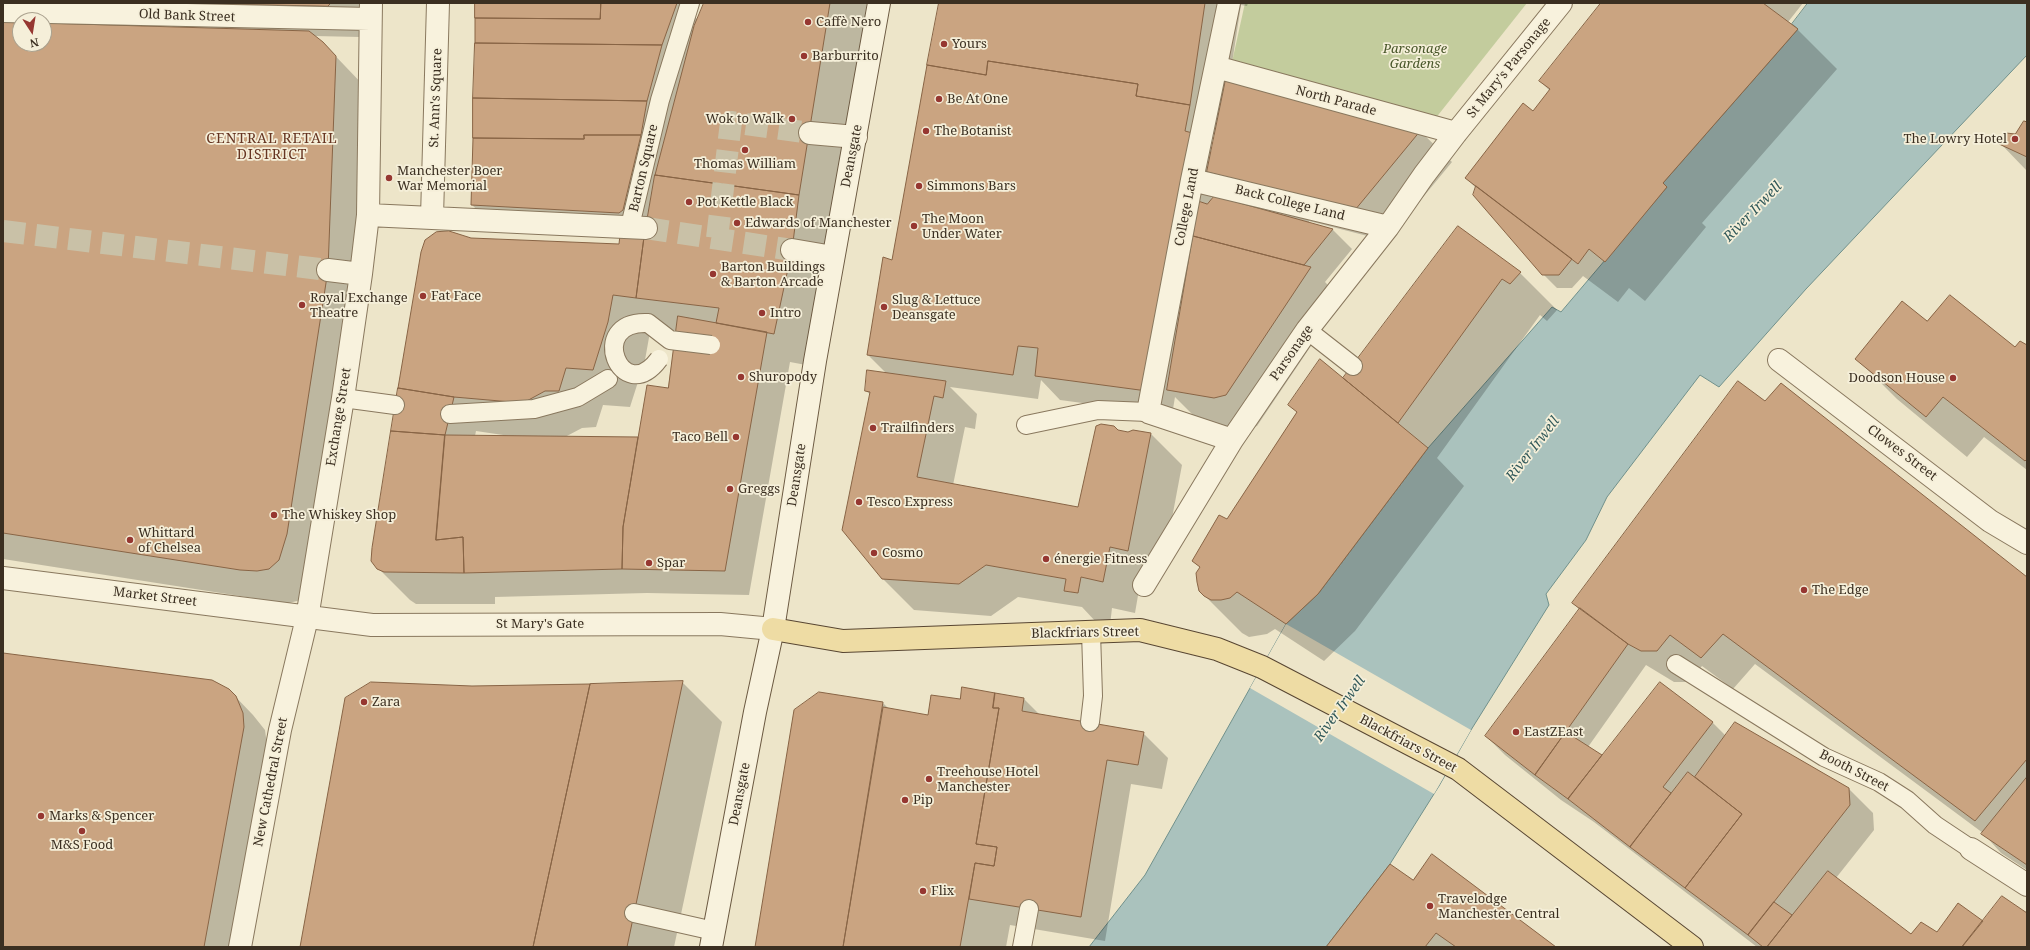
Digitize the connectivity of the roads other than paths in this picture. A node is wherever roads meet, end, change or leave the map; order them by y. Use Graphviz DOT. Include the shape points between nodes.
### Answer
graph roads {
  1 [pos="438,3"];
  2 [pos="690,3"];
  3 [pos="879,3"];
  4 [pos="1229,3"];
  5 [pos="1561,3"];
  6 [pos="126,8"];
  7 [pos="3,11"];
  8 [pos="370,11"];
  9 [pos="1216,67"];
  10 [pos="810,133"];
  11 [pos="1456,133"];
  12 [pos="856,137"];
  13 [pos="1192,180"];
  14 [pos="368,215"];
  15 [pos="432,217"];
  16 [pos="638,227"];
  17 [pos="1388,227"];
  18 [pos="792,250"];
  19 [pos="833,257"];
  20 [pos="328,270"];
  21 [pos="361,274"];
  22 [pos="1307,330"];
  23 [pos="711,345"];
  24 [pos="659,359"];
  25 [pos="1779,360"];
  26 [pos="1353,366"];
  27 [pos="608,379"];
  28 [pos="343,398"];
  29 [pos="395,405"];
  30 [pos="1148,412"];
  31 [pos="450,414"];
  32 [pos="1026,425"];
  33 [pos="1232,440"];
  34 [pos="2027,543"];
  35 [pos="3,578"];
  36 [pos="1144,585"];
  37 [pos="307,618"];
  38 [pos="773,629"];
  39 [pos="1091,632"];
  40 [pos="1676,664"];
  41 [pos="1090,722"];
  42 [pos="1972,849"];
  43 [pos="2027,885"];
  44 [pos="1029,909"];
  45 [pos="634,913"];
  46 [pos="713,939"];
  47 [pos="240,947"];
  48 [pos="1022,947"];
  49 [pos="1692,947"];
  1 -- 15 [label="street, St. Ann's Square"];
  2 -- 16 [label="lane, Barton Square" via="660,100"];
  3 -- 12 [label="street, Deansgate"];
  4 -- 9 [label="street, College Land"];
  5 -- 11 [label="street, St Mary's Parsonage"];
  6 -- 7 [label="street, Old Bank Street"];
  6 -- 8 [label="street, Old Bank Street"];
  8 -- 14 [label="street"];
  9 -- 11 [label="street, North Parade"];
  9 -- 13 [label="street, College Land"];
  10 -- 12 [label="street"];
  11 -- 17 [label="street, Parsonage"];
  12 -- 19 [label="street, Deansgate"];
  13 -- 17 [label="street, Back College Land"];
  13 -- 30 [label="street, College Land"];
  14 -- 15 [label="street, Barton Square"];
  14 -- 21 [label="street, Exchange Street"];
  15 -- 16 [label="street, Barton Square"];
  17 -- 22 [label="street, Parsonage"];
  18 -- 19 [label="street"];
  19 -- 38 [label="street, Deansgate"];
  20 -- 21 [label="street"];
  21 -- 28 [label="street, Exchange Street"];
  22 -- 26 [label="lane"];
  22 -- 33 [label="street, Parsonage"];
  23 -- 24 [label="lane, bridge" via="670,340 648,323 627,326 617,337 614,353 625,372 641,373"];
  25 -- 34 [label="street, Clowes Street" via="1990,521"];
  27 -- 31 [label="lane" via="578,397 534,409"];
  28 -- 29 [label="lane"];
  28 -- 37 [label="street, Exchange Street"];
  30 -- 32 [label="lane" via="1098,410"];
  30 -- 33 [label="street"];
  33 -- 36 [label="street, Parsonage"];
  35 -- 37 [label="street, Market Street"];
  37 -- 38 [label="street, St Mary's Gate" via="372,625 720,624"];
  37 -- 47 [label="street, New Cathedral Street" via="280,730"];
  38 -- 39 [label="main road, Blackfriars Street" via="843,641"];
  38 -- 46 [label="street, Deansgate"];
  39 -- 41 [label="lane" via="1094,696"];
  39 -- 49 [label="main road, Blackfriars Street" via="1140,630 1217,649 1262,666 1458,769"];
  40 -- 42 [label="lane, Booth Street" via="1824,757 1879,782 1908,800 1935,825"];
  42 -- 43 [label="street, Booth Street"];
  44 -- 48 [label="lane"];
  45 -- 46 [label="lane"];
}
